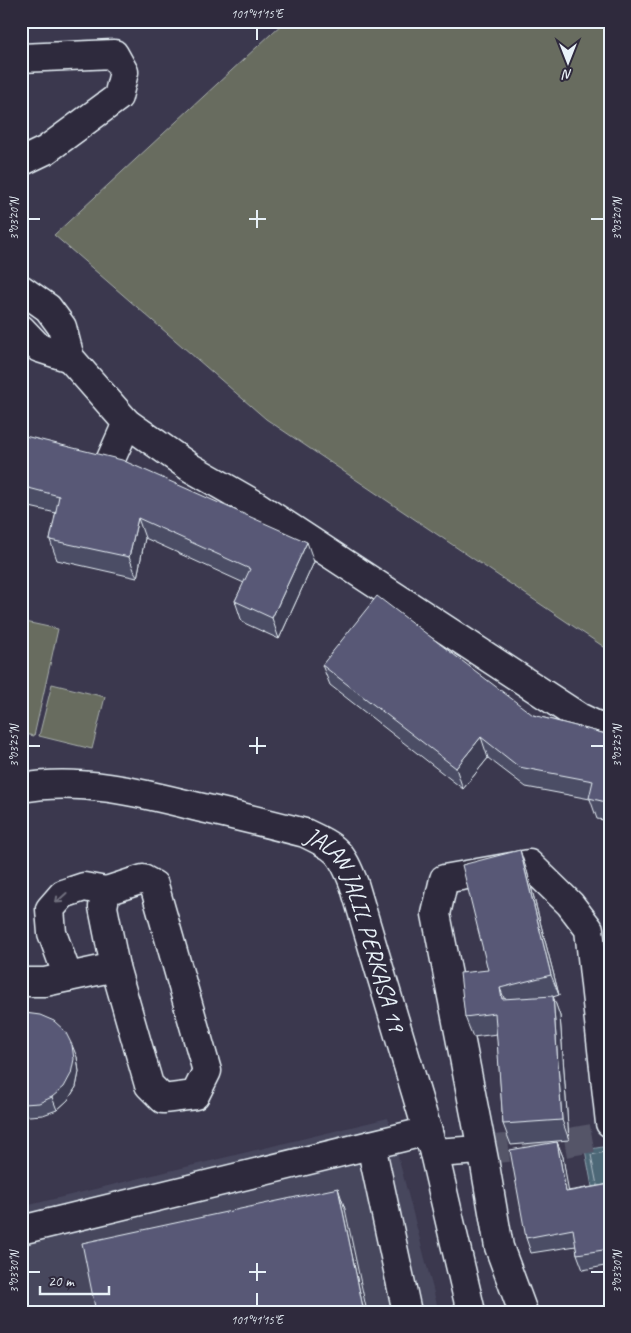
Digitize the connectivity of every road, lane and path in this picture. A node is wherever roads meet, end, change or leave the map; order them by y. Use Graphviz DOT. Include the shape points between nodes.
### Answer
graph roads {
  1 [pos="21,58"];
  2 [pos="21,162"];
  3 [pos="21,289"];
  4 [pos="48,308"];
  5 [pos="22,329"];
  6 [pos="70,358"];
  7 [pos="127,422"];
  8 [pos="110,461"];
  9 [pos="610,732"];
  10 [pos="21,788"];
  11 [pos="106,891"];
  12 [pos="115,967"];
  13 [pos="68,977"];
  14 [pos="21,982"];
  15 [pos="610,1123"];
  16 [pos="431,1142"];
  17 [pos="371,1145"];
  18 [pos="481,1150"];
  19 [pos="21,1230"];
  20 [pos="407,1312"];
  21 [pos="471,1312"];
  22 [pos="523,1312"];
  1 -- 2 [label="street" via="114,54 124,72 118,96 46,150"];
  3 -- 4 [label="street"];
  4 -- 5 [label="street"];
  4 -- 6 [label="street" via="62,327"];
  5 -- 6 [label="street" via="39,348"];
  6 -- 7 [label="street"];
  7 -- 8 [label="street"];
  7 -- 9 [label="street" via="191,468 254,504 578,717"];
  10 -- 16 [label="street, JALAN JALIL PERKASA 19" via="72,784 144,794 305,833 329,844 344,860 354,884"];
  11 -- 12 [label="street" via="103,906"];
  11 -- 12 [label="street" via="143,879 154,885 207,1071 195,1094 163,1100 150,1085"];
  11 -- 13 [label="street, one-way" via="84,887 63,894 50,909 52,933"];
  12 -- 13 [label="street"];
  13 -- 14 [label="street" via="45,982"];
  15 -- 18 [label="street" via="589,929 570,904 529,864 444,879 436,914"];
  16 -- 17 [label="street"];
  16 -- 18 [label="street"];
  16 -- 21 [label="street, JALAN JALIL PERKASA 19"];
  17 -- 19 [label="street"];
  17 -- 20 [label="street"];
  18 -- 22 [label="street" via="498,1247"];
}
